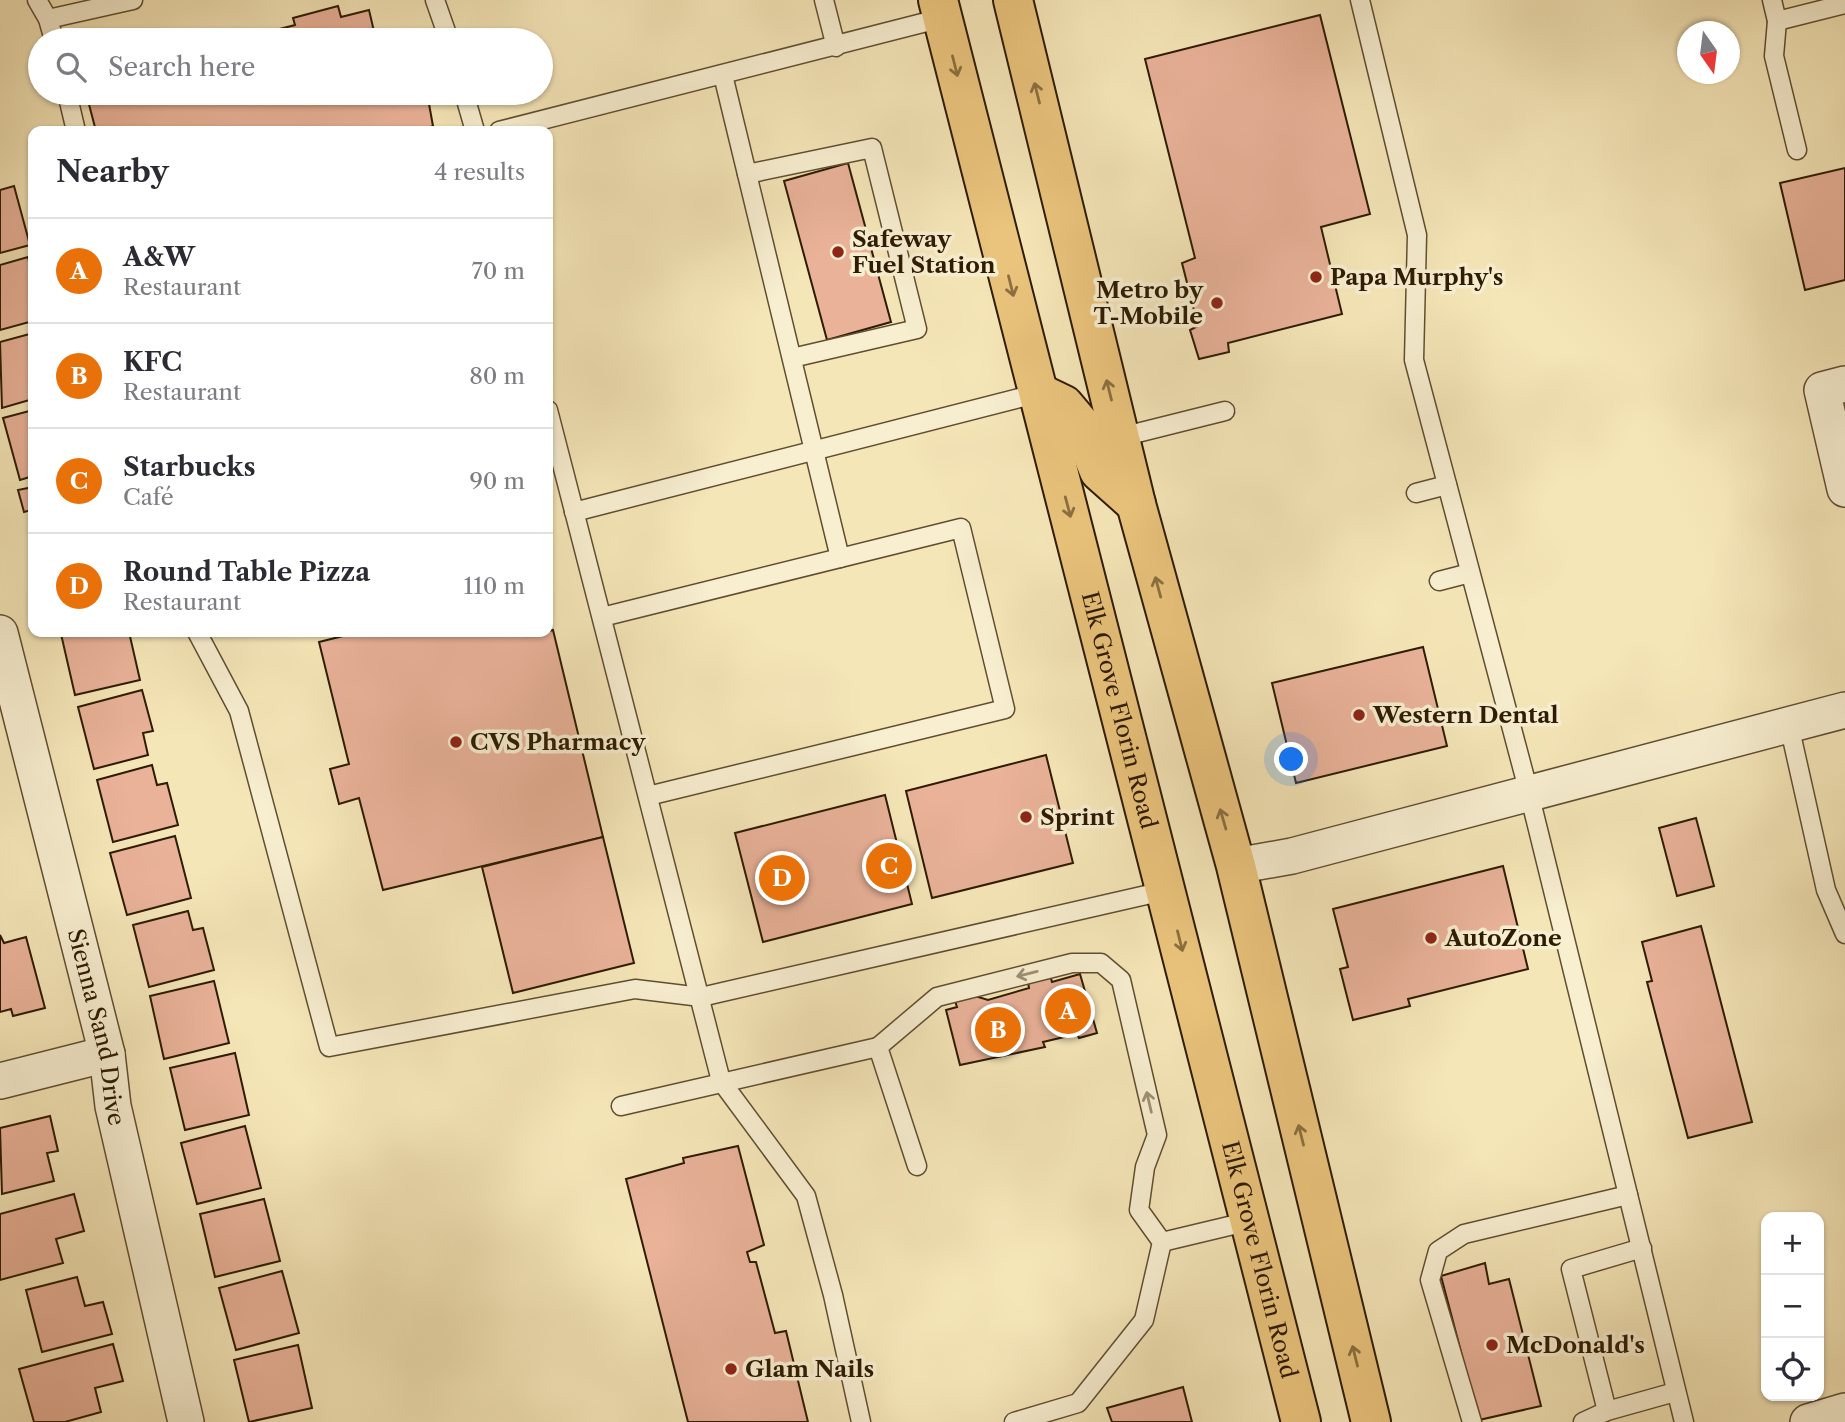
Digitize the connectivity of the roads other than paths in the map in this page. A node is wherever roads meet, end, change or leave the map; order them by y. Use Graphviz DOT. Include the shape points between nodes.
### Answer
graph roads {
  1 [pos="37,0"];
  2 [pos="133,0"];
  3 [pos="435,0"];
  4 [pos="824,0"];
  5 [pos="1360,0"];
  6 [pos="1772,0"];
  7 [pos="1022,2"];
  8 [pos="1845,4"];
  9 [pos="940,9"];
  10 [pos="48,19"];
  11 [pos="1777,21"];
  12 [pos="51,28"];
  13 [pos="445,28"];
  14 [pos="836,47"];
  15 [pos="723,75"];
  16 [pos="70,105"];
  17 [pos="467,105"];
  18 [pos="75,126"];
  19 [pos="474,126"];
  20 [pos="519,126"];
  21 [pos="1797,150"];
  22 [pos="747,174"];
  23 [pos="792,358"];
  24 [pos="1845,384"];
  25 [pos="1039,393"];
  26 [pos="1225,411"];
  27 [pos="553,430"];
  28 [pos="1121,436"];
  29 [pos="814,451"];
  30 [pos="1447,485"];
  31 [pos="1845,489"];
  32 [pos="1416,493"];
  33 [pos="1136,504"];
  34 [pos="574,512"];
  35 [pos="840,558"];
  36 [pos="1470,573"];
  37 [pos="1439,580"];
  38 [pos="602,617"];
  39 [pos="0,633"];
  40 [pos="200,637"];
  41 [pos="1845,710"];
  42 [pos="10,717"];
  43 [pos="1789,725"];
  44 [pos="1529,793"];
  45 [pos="648,796"];
  46 [pos="1236,866"];
  47 [pos="1168,890"];
  48 [pos="1845,934"];
  49 [pos="701,998"];
  50 [pos="878,1047"];
  51 [pos="107,1054"];
  52 [pos="0,1081"];
  53 [pos="721,1081"];
  54 [pos="621,1106"];
  55 [pos="917,1166"];
  56 [pos="1628,1195"];
  57 [pos="1251,1221"];
  58 [pos="1162,1242"];
  59 [pos="1642,1248"];
  60 [pos="1675,1392"];
  61 [pos="1607,1411"];
  62 [pos="1845,1411"];
  63 [pos="186,1422"];
  64 [pos="861,1422"];
  65 [pos="1014,1422"];
  66 [pos="1301,1422"];
  67 [pos="1371,1422"];
  68 [pos="1472,1422"];
  69 [pos="1583,1422"];
  70 [pos="1684,1422"];
  71 [pos="1808,1422"];
  1 -- 10 [label="lane"];
  2 -- 10 [label="lane"];
  3 -- 13 [label="lane"];
  4 -- 14 [label="lane"];
  5 -- 30 [label="lane" via="1417,235 1414,360"];
  6 -- 11 [label="lane"];
  28 -- 7 [label="main road, one-way"];
  8 -- 11 [label="lane"];
  9 -- 14 [label="lane"];
  9 -- 25 [label="main road, Elk Grove Florin Road, one-way"];
  10 -- 12 [label="lane"];
  11 -- 21 [label="lane" via="1774,56"];
  14 -- 15 [label="lane"];
  15 -- 20 [label="lane"];
  15 -- 22 [label="lane"];
  16 -- 18 [label="lane"];
  17 -- 19 [label="lane"];
  22 -- 23 [label="lane"];
  22 -- 23 [label="lane" via="872,148 917,329"];
  23 -- 29 [label="lane"];
  24 -- 31 [label="street" via="1822,390"];
  25 -- 29 [label="lane"];
  25 -- 33 [label="main road" via="1064,405 1080,424 1099,471"];
  25 -- 47 [label="main road, Elk Grove Florin Road, one-way"];
  26 -- 28 [label="lane"];
  27 -- 34 [label="lane"];
  28 -- 33 [label="main road"];
  29 -- 34 [label="lane"];
  29 -- 35 [label="lane"];
  30 -- 32 [label="lane"];
  30 -- 36 [label="lane"];
  46 -- 33 [label="main road, one-way"];
  34 -- 38 [label="lane"];
  35 -- 38 [label="lane"];
  35 -- 45 [label="lane" via="961,528 1005,709"];
  36 -- 37 [label="lane"];
  36 -- 44 [label="lane"];
  38 -- 45 [label="lane"];
  39 -- 42 [label="street, Sienna Sand Drive"];
  40 -- 49 [label="lane" via="239,711 329,1047 635,989"];
  41 -- 43 [label="street"];
  42 -- 51 [label="street, Sienna Sand Drive"];
  43 -- 44 [label="street"];
  43 -- 48 [label="lane" via="1826,890"];
  44 -- 46 [label="street" via="1292,856"];
  44 -- 56 [label="lane"];
  45 -- 49 [label="lane"];
  67 -- 46 [label="main road, one-way"];
  47 -- 49 [label="lane"];
  47 -- 57 [label="main road, Elk Grove Florin Road, one-way"];
  49 -- 53 [label="lane"];
  50 -- 53 [label="lane"];
  50 -- 55 [label="lane"];
  58 -- 50 [label="lane, one-way" via="1139,1210 1145,1167 1157,1135 1121,980 1101,963 1072,963 937,997"];
  51 -- 52 [label="street"];
  51 -- 63 [label="street, Sienna Sand Drive" via="113,1107"];
  53 -- 54 [label="lane"];
  53 -- 64 [label="lane" via="806,1196"];
  56 -- 59 [label="lane"];
  56 -- 68 [label="lane" via="1464,1234 1438,1251 1430,1280"];
  57 -- 58 [label="lane"];
  57 -- 66 [label="main road, Elk Grove Florin Road"];
  58 -- 65 [label="lane" via="1144,1320 1078,1404"];
  59 -- 60 [label="lane"];
  59 -- 61 [label="lane" via="1571,1269"];
  60 -- 61 [label="lane"];
  60 -- 70 [label="lane"];
  61 -- 69 [label="lane"];
  62 -- 71 [label="street"];
}
